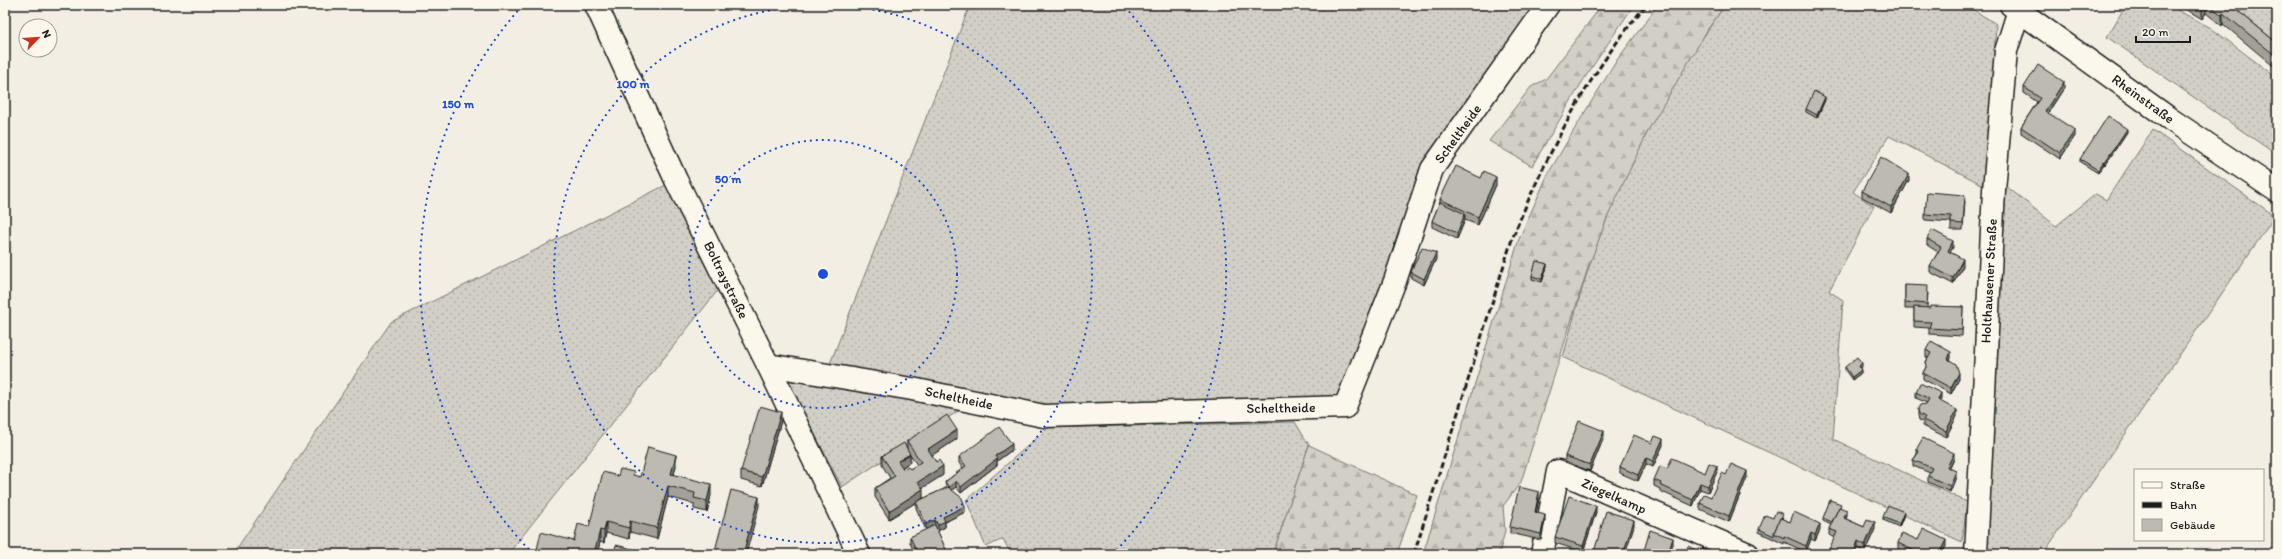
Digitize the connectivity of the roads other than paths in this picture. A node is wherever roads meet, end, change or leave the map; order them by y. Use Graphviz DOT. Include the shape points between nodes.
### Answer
graph roads {
  1 [pos="596,5"];
  2 [pos="1548,5"];
  3 [pos="2015,8"];
  4 [pos="2277,191"];
  5 [pos="768,365"];
  6 [pos="859,554"];
  7 [pos="1542,554"];
  8 [pos="1748,554"];
  9 [pos="1976,554"];
  1 -- 5 [label="street, Boltraystraße" via="676,180"];
  2 -- 5 [label="street, Scheltheide" via="1432,169 1395,281 1345,407 1044,416 912,388"];
  3 -- 4 [label="street, Rheinstraße" via="2170,119"];
  3 -- 9 [label="street, Holthausener Straße" via="2006,51 1994,190"];
  5 -- 6 [label="street, Boltraystraße"];
  7 -- 8 [label="street, Ziegelkamp" via="1558,471"];
}
